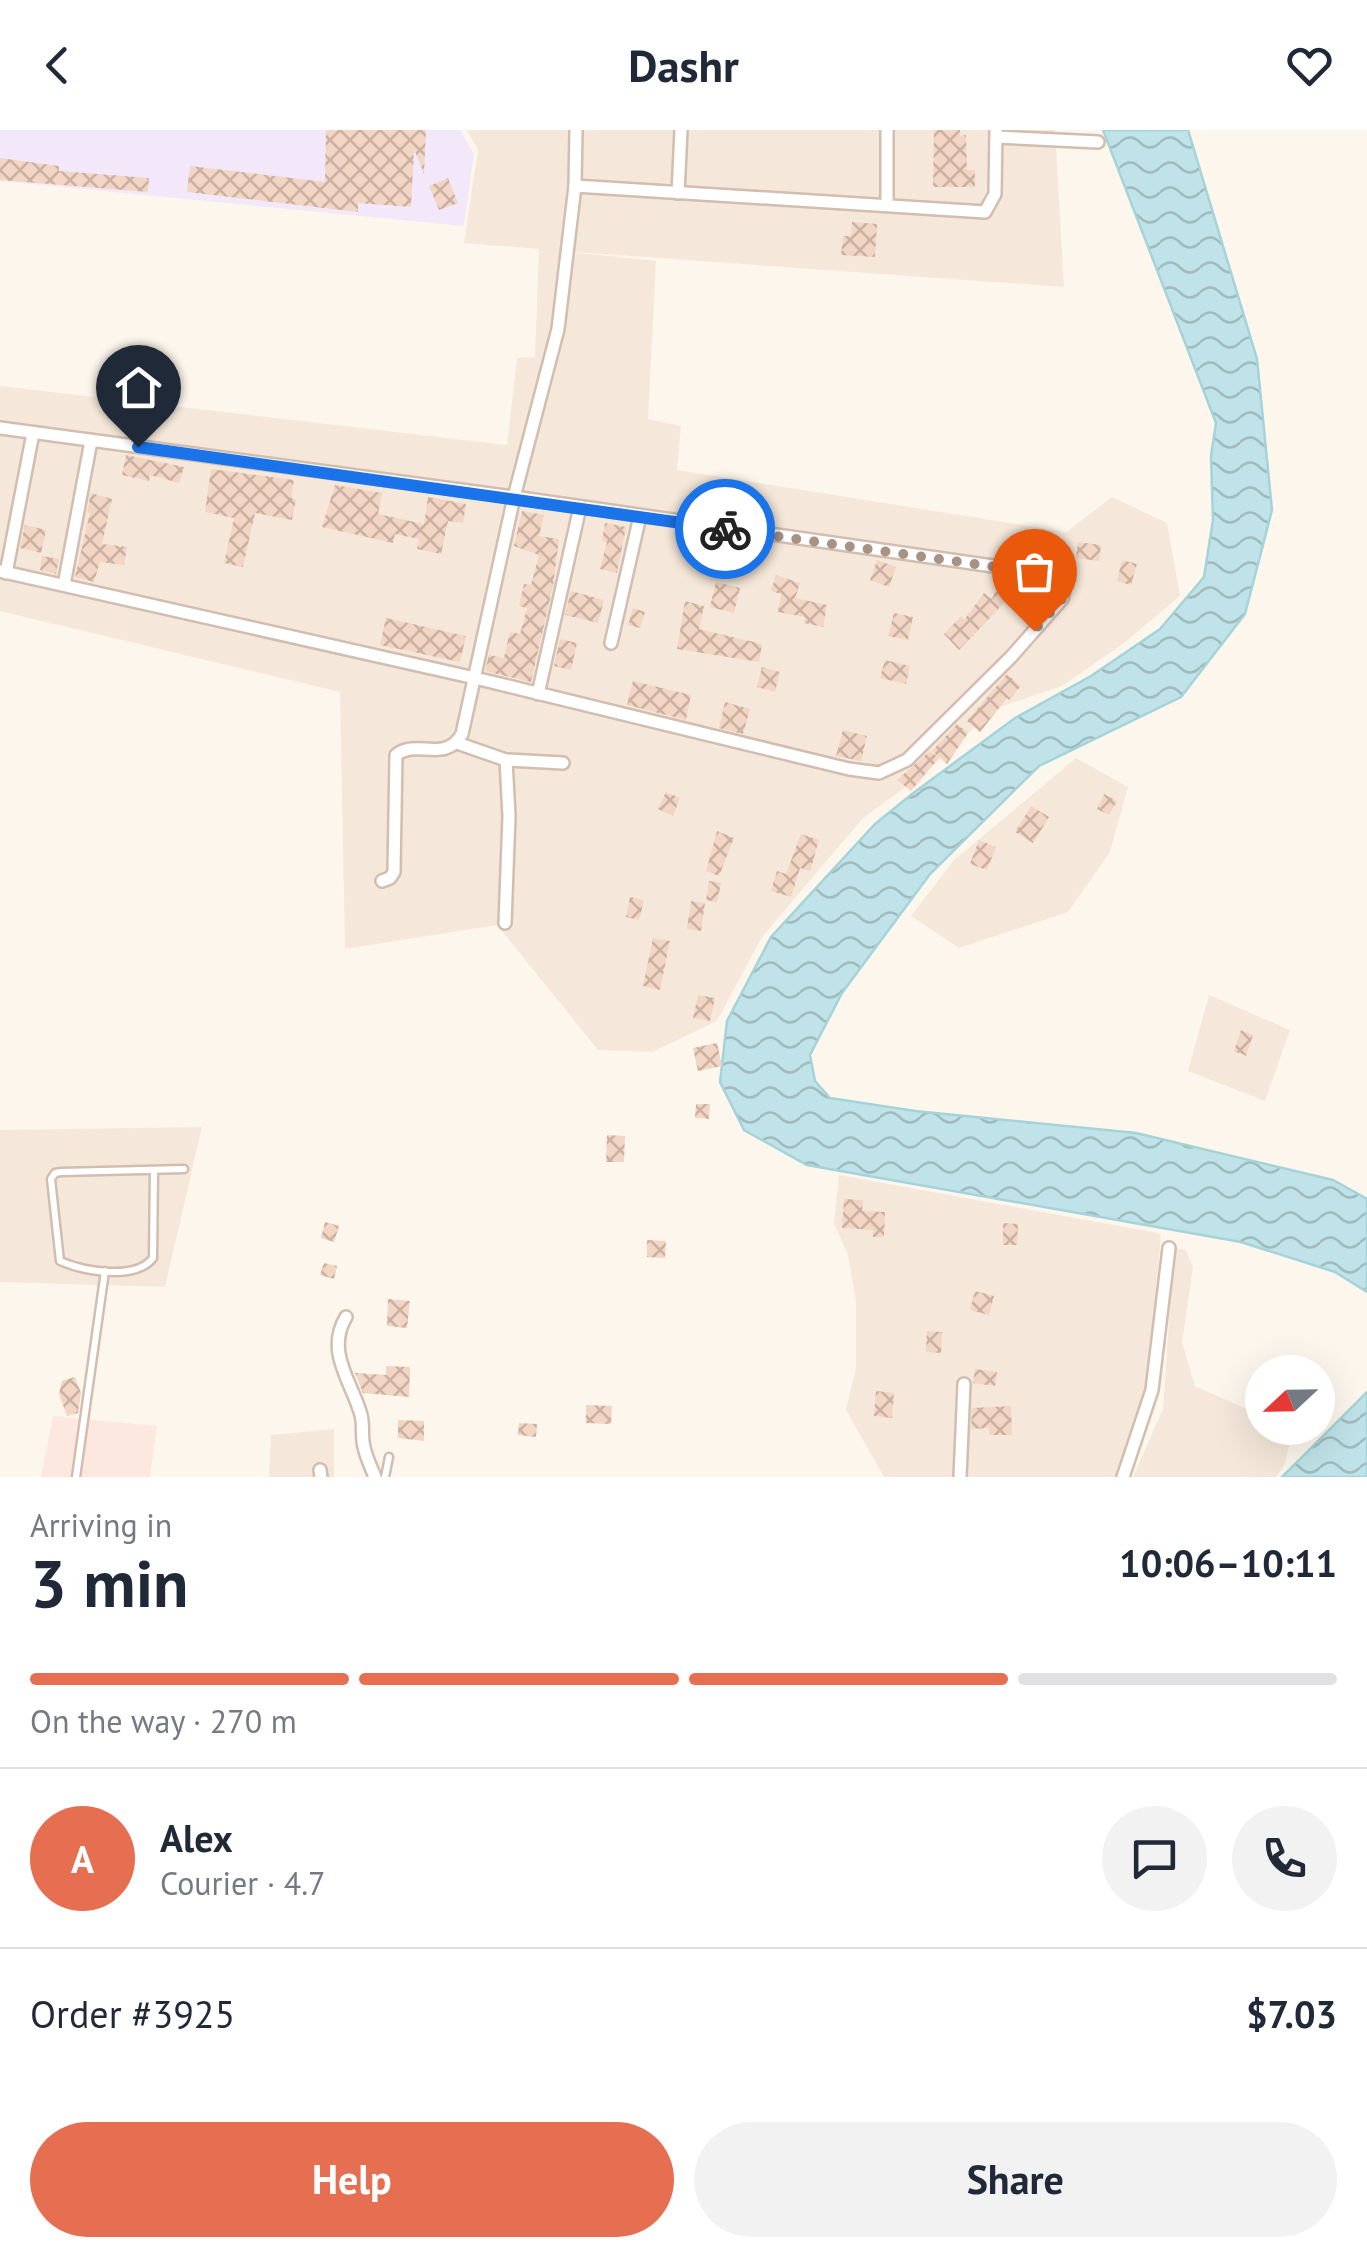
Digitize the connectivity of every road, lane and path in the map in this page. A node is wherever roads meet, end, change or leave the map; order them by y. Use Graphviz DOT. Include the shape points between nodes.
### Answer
graph roads {
  1 [pos="576,130"];
  2 [pos="681,130"];
  3 [pos="886,130"];
  4 [pos="996,134"];
  5 [pos="1098,142"];
  6 [pos="575,186"];
  7 [pos="678,193"];
  8 [pos="886,204"];
  9 [pos="0,428"];
  10 [pos="33,433"];
  11 [pos="91,441"];
  12 [pos="514,497"];
  13 [pos="580,507"];
  14 [pos="640,516"];
  15 [pos="3,572"];
  16 [pos="64,586"];
  17 [pos="611,643"];
  18 [pos="475,678"];
  19 [pos="538,694"];
  20 [pos="457,743"];
  21 [pos="506,760"];
  22 [pos="563,763"];
  23 [pos="382,881"];
  24 [pos="505,922"];
  25 [pos="184,1169"];
  26 [pos="154,1170"];
  27 [pos="1169,1248"];
  28 [pos="105,1271"];
  29 [pos="346,1317"];
  30 [pos="964,1384"];
  31 [pos="389,1457"];
  32 [pos="76,1477"];
  33 [pos="375,1477"];
  34 [pos="385,1477"];
  35 [pos="960,1477"];
  36 [pos="1123,1477"];
  1 -- 6 [label="street"];
  2 -- 7 [label="street"];
  3 -- 8 [label="street"];
  4 -- 5 [label="street"];
  4 -- 8 [label="street" via="994,194 985,212"];
  6 -- 7 [label="street"];
  6 -- 12 [label="street" via="558,329"];
  7 -- 8 [label="street"];
  9 -- 10 [label="street"];
  10 -- 11 [label="street"];
  10 -- 15 [label="street"];
  11 -- 12 [label="street"];
  11 -- 16 [label="street"];
  12 -- 13 [label="street"];
  12 -- 18 [label="street"];
  13 -- 14 [label="street"];
  13 -- 19 [label="street"];
  14 -- 17 [label="street"];
  14 -- 19 [label="street" via="1048,574 1064,590 1011,657 907,760 886,771 849,768"];
  15 -- 16 [label="street"];
  16 -- 18 [label="street"];
  18 -- 19 [label="street"];
  18 -- 20 [label="street"];
  20 -- 21 [label="street"];
  20 -- 23 [label="street" via="396,755 394,872"];
  21 -- 22 [label="street"];
  21 -- 24 [label="street"];
  25 -- 26 [label="lane"];
  26 -- 28 [label="lane" via="153,1258 134,1270"];
  26 -- 28 [label="lane" via="52,1176 60,1261"];
  27 -- 36 [label="street" via="1152,1390"];
  28 -- 32 [label="lane"];
  29 -- 33 [label="street" via="337,1348"];
  30 -- 35 [label="street"];
  31 -- 34 [label="lane"];
}
